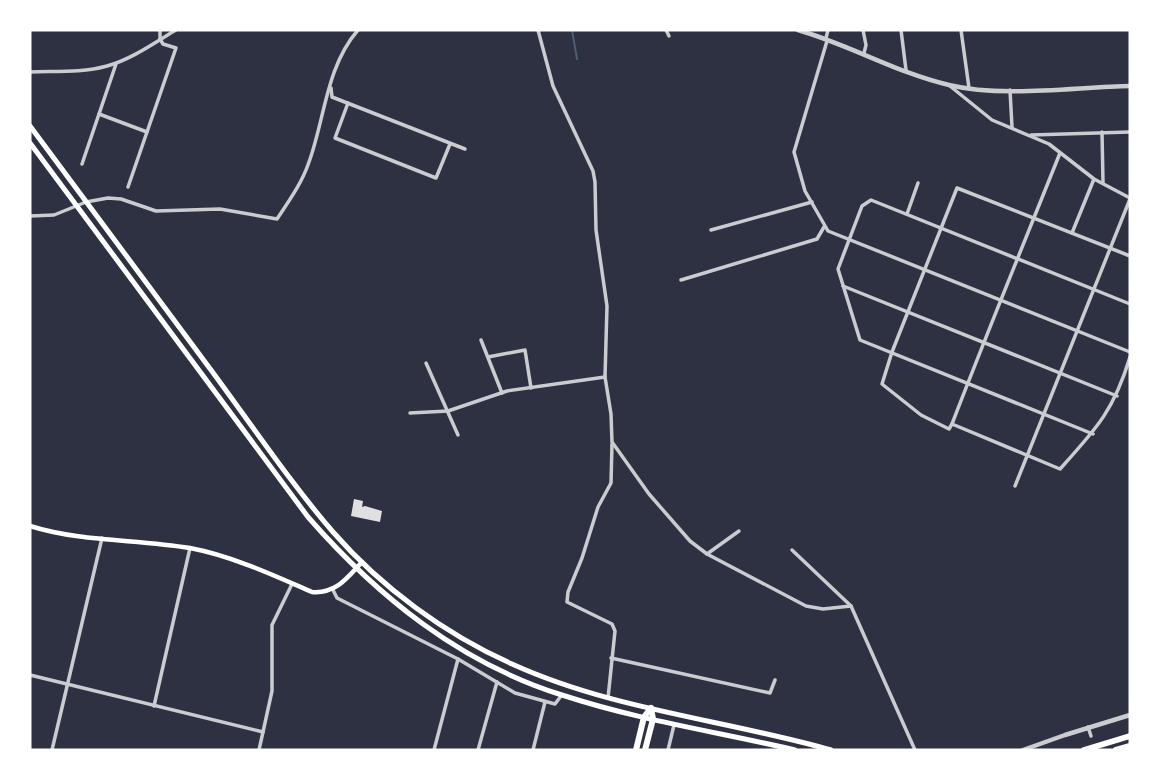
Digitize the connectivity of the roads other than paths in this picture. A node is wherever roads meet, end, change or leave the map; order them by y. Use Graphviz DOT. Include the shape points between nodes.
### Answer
graph roads {
  1 [pos="160,30"];
  2 [pos="176,30"];
  3 [pos="358,30"];
  4 [pos="538,30"];
  5 [pos="666,30"];
  6 [pos="798,30"];
  7 [pos="828,30"];
  8 [pos="863,30"];
  9 [pos="901,30"];
  10 [pos="961,30"];
  11 [pos="669,36"];
  12 [pos="827,38"];
  13 [pos="160,39"];
  14 [pos="864,53"];
  15 [pos="117,63"];
  16 [pos="906,70"];
  17 [pos="30,72"];
  18 [pos="330,86"];
  19 [pos="950,86"];
  20 [pos="1130,86"];
  21 [pos="969,88"];
  22 [pos="1010,90"];
  23 [pos="348,103"];
  24 [pos="100,114"];
  25 [pos="30,126"];
  26 [pos="1012,128"];
  27 [pos="147,132"];
  28 [pos="1102,132"];
  29 [pos="1130,132"];
  30 [pos="1030,135"];
  31 [pos="30,143"];
  32 [pos="450,144"];
  33 [pos="465,149"];
  34 [pos="1060,153"];
  35 [pos="82,164"];
  36 [pos="1094,179"];
  37 [pos="918,183"];
  38 [pos="1103,183"];
  39 [pos="128,187"];
  40 [pos="1130,198"];
  41 [pos="86,202"];
  42 [pos="811,202"];
  43 [pos="76,206"];
  44 [pos="906,214"];
  45 [pos="30,216"];
  46 [pos="1034,218"];
  47 [pos="824,226"];
  48 [pos="941,229"];
  49 [pos="711,230"];
  50 [pos="1072,233"];
  51 [pos="849,240"];
  52 [pos="1110,248"];
  53 [pos="1130,256"];
  54 [pos="1017,259"];
  55 [pos="924,270"];
  56 [pos="681,280"];
  57 [pos="843,286"];
  58 [pos="1093,290"];
  59 [pos="1001,301"];
  60 [pos="1130,304"];
  61 [pos="908,312"];
  62 [pos="1077,332"];
  63 [pos="481,340"];
  64 [pos="984,342"];
  65 [pos="892,352"];
  66 [pos="1130,355"];
  67 [pos="488,357"];
  68 [pos="426,363"];
  69 [pos="1060,373"];
  70 [pos="605,377"];
  71 [pos="968,383"];
  72 [pos="531,388"];
  73 [pos="502,393"];
  74 [pos="1117,396"];
  75 [pos="448,411"];
  76 [pos="410,413"];
  77 [pos="1044,414"];
  78 [pos="952,424"];
  79 [pos="1093,434"];
  80 [pos="458,435"];
  81 [pos="612,442"];
  82 [pos="1027,455"];
  83 [pos="1015,486"];
  84 [pos="30,526"];
  85 [pos="739,531"];
  86 [pos="102,538"];
  87 [pos="190,548"];
  88 [pos="792,550"];
  89 [pos="707,554"];
  90 [pos="362,562"];
  91 [pos="355,569"];
  92 [pos="292,584"];
  93 [pos="333,590"];
  94 [pos="851,606"];
  95 [pos="611,658"];
  96 [pos="458,659"];
  97 [pos="30,675"];
  98 [pos="775,680"];
  99 [pos="497,682"];
  100 [pos="67,684"];
  101 [pos="561,695"];
  102 [pos="608,698"];
  103 [pos="545,702"];
  104 [pos="154,706"];
  105 [pos="651,708"];
  106 [pos="1130,715"];
  107 [pos="644,717"];
  108 [pos="653,719"];
  109 [pos="674,724"];
  110 [pos="1088,727"];
  111 [pos="263,732"];
  112 [pos="1130,736"];
  113 [pos="1091,737"];
  114 [pos="1130,746"];
  115 [pos="52,750"];
  116 [pos="258,750"];
  117 [pos="434,750"];
  118 [pos="478,750"];
  119 [pos="533,750"];
  120 [pos="636,750"];
  121 [pos="645,750"];
  122 [pos="668,750"];
  123 [pos="796,750"];
  124 [pos="831,750"];
  125 [pos="915,750"];
  126 [pos="1023,750"];
  127 [pos="1084,750"];
  128 [pos="1116,750"];
  1 -- 13 [label="street"];
  2 -- 13 [label="street"];
  3 -- 18 [label="street" via="339,57"];
  4 -- 70 [label="street" via="552,86 596,182 596,230 607,306"];
  5 -- 11 [label="street"];
  6 -- 12 [label="street"];
  7 -- 12 [label="street"];
  8 -- 14 [label="street"];
  9 -- 16 [label="street"];
  10 -- 21 [label="street"];
  12 -- 14 [label="street"];
  12 -- 42 [label="street" via="794,152"];
  13 -- 15 [label="street"];
  13 -- 27 [label="street" via="176,48"];
  14 -- 16 [label="street"];
  15 -- 17 [label="street" via="88,70"];
  15 -- 24 [label="street"];
  16 -- 19 [label="street"];
  18 -- 23 [label="street" via="332,96"];
  18 -- 41 [label="street" via="308,166 277,219 220,209 156,211 108,198"];
  19 -- 21 [label="street"];
  19 -- 26 [label="street" via="992,120"];
  20 -- 22 [label="street"];
  21 -- 22 [label="street"];
  22 -- 26 [label="street"];
  23 -- 32 [label="street"];
  23 -- 32 [label="street" via="335,138 436,178"];
  24 -- 27 [label="street"];
  24 -- 35 [label="street"];
  25 -- 41 [label="highway"];
  26 -- 30 [label="street"];
  27 -- 39 [label="street"];
  28 -- 29 [label="street"];
  28 -- 30 [label="street"];
  28 -- 38 [label="street"];
  30 -- 34 [label="street"];
  31 -- 43 [label="highway"];
  32 -- 33 [label="street"];
  34 -- 36 [label="street"];
  34 -- 46 [label="street"];
  36 -- 38 [label="street"];
  36 -- 50 [label="street"];
  37 -- 44 [label="street"];
  38 -- 40 [label="street"];
  40 -- 52 [label="street"];
  41 -- 43 [label="street"];
  41 -- 90 [label="highway" via="307,500"];
  42 -- 47 [label="street"];
  42 -- 49 [label="street"];
  43 -- 45 [label="street" via="54,215"];
  43 -- 91 [label="highway" via="309,517"];
  44 -- 48 [label="street"];
  44 -- 51 [label="street" via="871,200 862,206"];
  46 -- 48 [label="street" via="957,188"];
  46 -- 50 [label="street"];
  46 -- 54 [label="street"];
  47 -- 51 [label="street"];
  47 -- 56 [label="street" via="817,239"];
  48 -- 54 [label="street"];
  48 -- 55 [label="street"];
  50 -- 52 [label="street"];
  51 -- 55 [label="street"];
  51 -- 57 [label="street" via="838,268"];
  52 -- 53 [label="street"];
  52 -- 58 [label="street"];
  54 -- 58 [label="street"];
  54 -- 59 [label="street"];
  55 -- 59 [label="street"];
  55 -- 61 [label="street"];
  57 -- 61 [label="street"];
  57 -- 65 [label="street" via="860,340"];
  58 -- 60 [label="street"];
  58 -- 62 [label="street"];
  59 -- 62 [label="street"];
  59 -- 64 [label="street"];
  61 -- 64 [label="street"];
  61 -- 65 [label="street"];
  62 -- 66 [label="street"];
  62 -- 69 [label="street"];
  63 -- 67 [label="street"];
  64 -- 69 [label="street"];
  64 -- 71 [label="street"];
  65 -- 71 [label="street"];
  65 -- 78 [label="street" via="882,384 921,415 949,429"];
  66 -- 74 [label="street"];
  67 -- 72 [label="street" via="525,350"];
  67 -- 73 [label="street"];
  68 -- 75 [label="street"];
  69 -- 74 [label="street"];
  69 -- 77 [label="street"];
  70 -- 72 [label="street"];
  70 -- 81 [label="street"];
  71 -- 77 [label="street"];
  71 -- 78 [label="street"];
  72 -- 73 [label="street"];
  73 -- 75 [label="street"];
  74 -- 79 [label="street"];
  75 -- 76 [label="street"];
  75 -- 80 [label="street"];
  77 -- 79 [label="street"];
  77 -- 82 [label="street"];
  78 -- 82 [label="street"];
  79 -- 82 [label="street" via="1060,469"];
  81 -- 89 [label="street" via="649,494"];
  81 -- 95 [label="street" via="611,483 598,507 567,602 612,624"];
  82 -- 83 [label="street"];
  84 -- 86 [label="main road"];
  85 -- 89 [label="street"];
  86 -- 87 [label="main road"];
  86 -- 100 [label="street"];
  87 -- 92 [label="main road"];
  87 -- 104 [label="street"];
  88 -- 94 [label="street"];
  89 -- 94 [label="street" via="806,606 823,610"];
  90 -- 91 [label="main road"];
  90 -- 102 [label="highway" via="421,611 488,652 557,683"];
  91 -- 93 [label="main road"];
  91 -- 101 [label="highway" via="438,635 507,673"];
  92 -- 93 [label="main road" via="312,592"];
  92 -- 111 [label="street" via="272,625 272,691"];
  93 -- 96 [label="street" via="337,598"];
  94 -- 125 [label="street"];
  95 -- 98 [label="street" via="770,693"];
  95 -- 102 [label="street"];
  96 -- 99 [label="street"];
  96 -- 117 [label="street"];
  97 -- 100 [label="street"];
  99 -- 103 [label="street"];
  99 -- 118 [label="street"];
  100 -- 104 [label="street"];
  100 -- 115 [label="street"];
  101 -- 103 [label="street" via="555,704"];
  101 -- 107 [label="highway"];
  102 -- 105 [label="highway"];
  103 -- 119 [label="street"];
  104 -- 111 [label="street"];
  105 -- 107 [label="highway"];
  105 -- 108 [label="highway"];
  105 -- 124 [label="highway"];
  106 -- 110 [label="street"];
  107 -- 108 [label="highway"];
  107 -- 120 [label="highway"];
  108 -- 109 [label="highway"];
  108 -- 121 [label="highway"];
  109 -- 122 [label="street"];
  109 -- 123 [label="highway"];
  110 -- 113 [label="street"];
  110 -- 126 [label="street"];
  111 -- 116 [label="street"];
  112 -- 127 [label="highway"];
  114 -- 128 [label="highway"];
}
